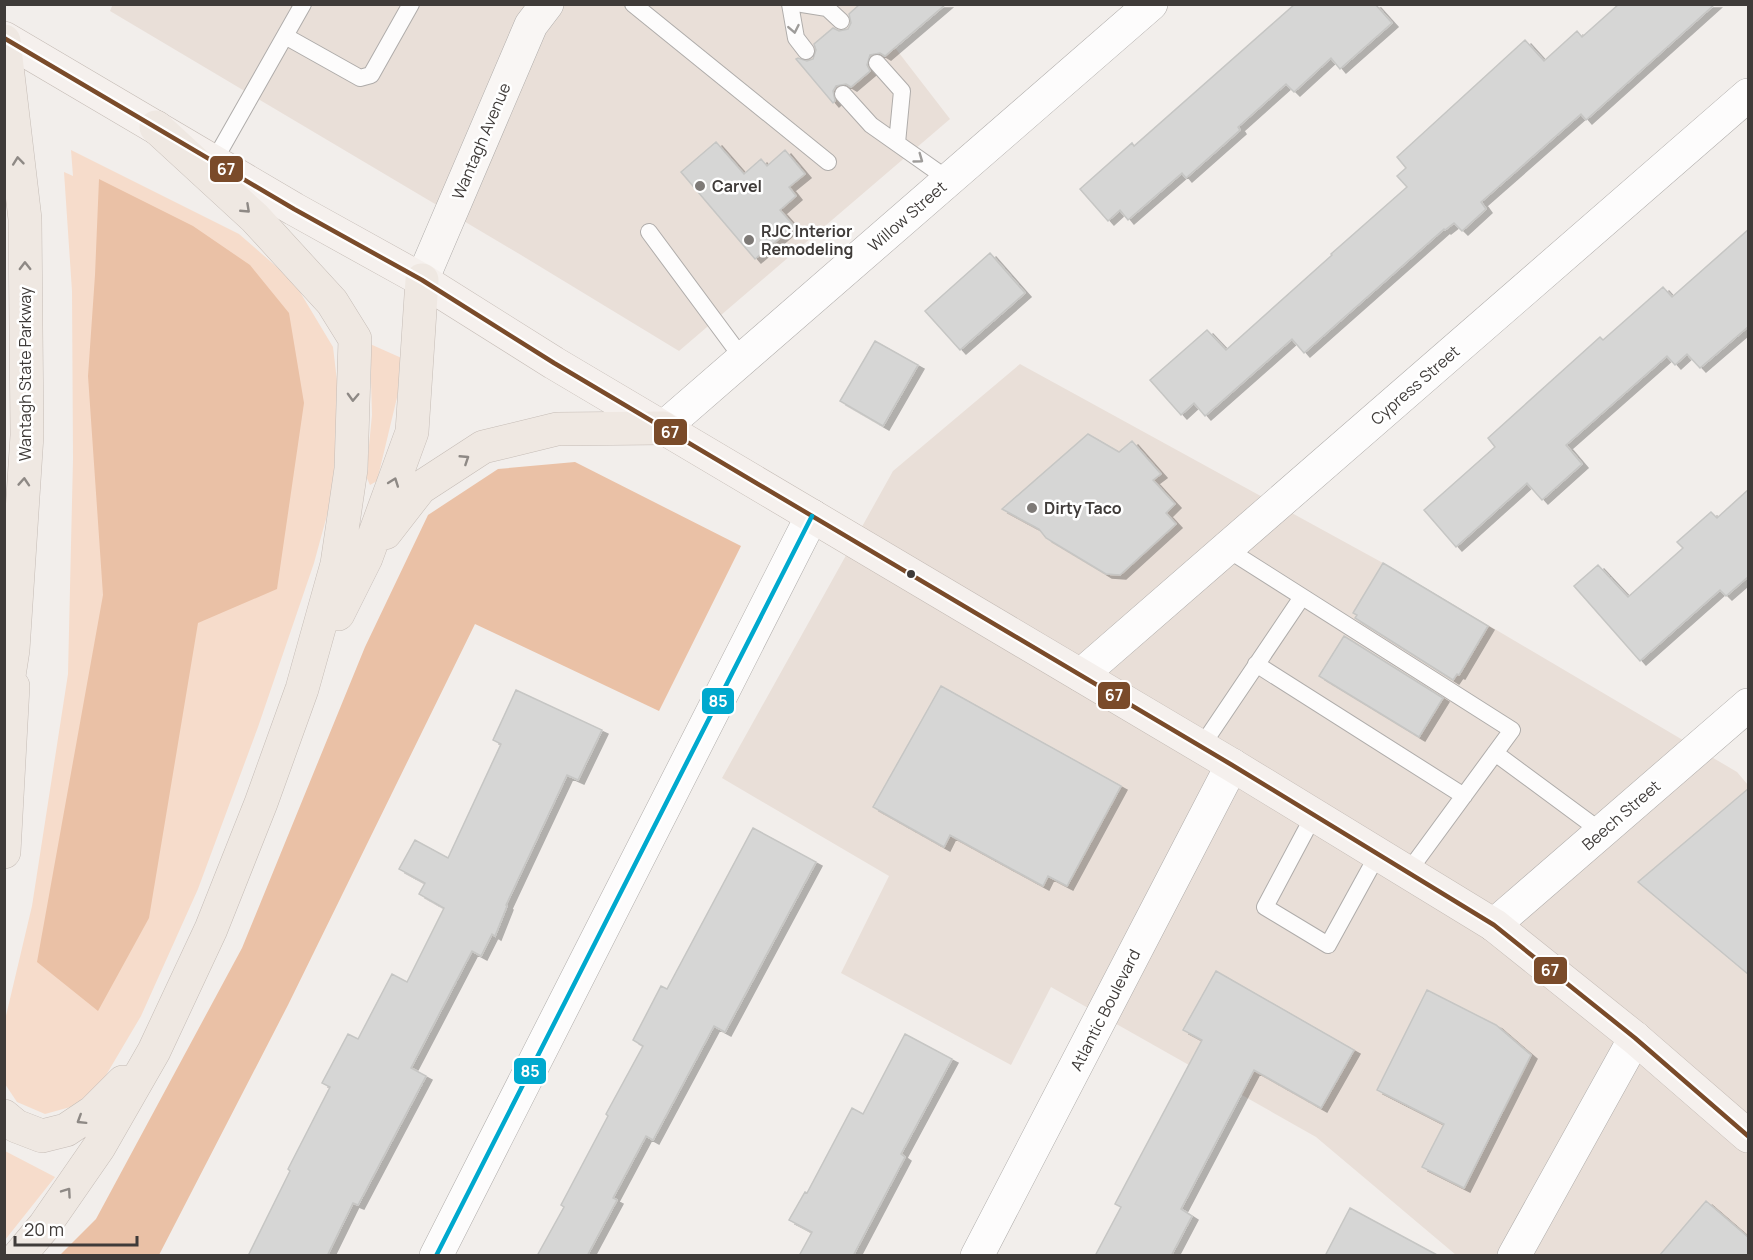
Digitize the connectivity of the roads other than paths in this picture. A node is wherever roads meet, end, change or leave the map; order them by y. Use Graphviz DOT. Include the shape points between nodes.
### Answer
graph roads {
  1 [pos="303,4"];
  2 [pos="411,4"];
  3 [pos="547,4"];
  4 [pos="633,4"];
  5 [pos="790,4"];
  6 [pos="802,4"];
  7 [pos="1151,4"];
  8 [pos="841,21"];
  9 [pos="285,36"];
  10 [pos="4,39"];
  11 [pos="806,51"];
  12 [pos="877,63"];
  13 [pos="843,94"];
  14 [pos="1749,96"];
  15 [pos="156,127"];
  16 [pos="897,143"];
  17 [pos="214,161"];
  18 [pos="828,162"];
  19 [pos="949,180"];
  20 [pos="649,232"];
  21 [pos="422,280"];
  22 [pos="743,359"];
  23 [pos="663,428"];
  24 [pos="812,516"];
  25 [pos="21,521"];
  26 [pos="1227,549"];
  27 [pos="366,558"];
  28 [pos="1302,597"];
  29 [pos="1256,664"];
  30 [pos="1081,675"];
  31 [pos="302,689"];
  32 [pos="1749,705"];
  33 [pos="4,708"];
  34 [pos="1201,747"];
  35 [pos="1495,753"];
  36 [pos="1232,765"];
  37 [pos="1464,796"];
  38 [pos="1314,815"];
  39 [pos="1602,832"];
  40 [pos="4,852"];
  41 [pos="1378,854"];
  42 [pos="1408,872"];
  43 [pos="1494,925"];
  44 [pos="1635,1038"];
  45 [pos="154,1051"];
  46 [pos="4,1116"];
  47 [pos="1749,1136"];
  48 [pos="19,1256"];
  49 [pos="436,1256"];
  50 [pos="977,1256"];
  51 [pos="1514,1256"];
  1 -- 9 [label="lane"];
  2 -- 9 [label="lane" via="371,75 360,78"];
  3 -- 21 [label="main road, Wantagh Avenue" via="531,25"];
  4 -- 18 [label="lane"];
  5 -- 11 [label="lane, one-way" via="796,38"];
  6 -- 8 [label="lane" via="827,8"];
  7 -- 19 [label="street, Willow Street"];
  9 -- 17 [label="lane"];
  10 -- 15 [label="main road"];
  25 -- 10 [label="highway, Wantagh State Parkway, one-way" via="27,435 24,219"];
  12 -- 16 [label="lane" via="902,91"];
  13 -- 16 [label="lane" via="871,124"];
  14 -- 26 [label="street, Cypress Street"];
  15 -- 17 [label="main road"];
  15 -- 31 [label="highway, one-way" via="255,218 332,302 355,339 351,469 337,564"];
  16 -- 19 [label="lane, one-way"];
  17 -- 21 [label="main road"];
  19 -- 22 [label="street, Willow Street"];
  20 -- 22 [label="lane"];
  21 -- 23 [label="main road"];
  27 -- 21 [label="highway, one-way" via="412,432"];
  22 -- 23 [label="street, Willow Street"];
  23 -- 24 [label="main road"];
  27 -- 23 [label="highway, one-way" via="420,488 483,447 557,429"];
  24 -- 30 [label="main road"];
  24 -- 49 [label="street"];
  25 -- 33 [label="highway, Wantagh State Parkway" via="13,650"];
  25 -- 40 [label="highway"];
  26 -- 28 [label="lane"];
  26 -- 30 [label="street, Cypress Street"];
  27 -- 31 [label="highway"];
  28 -- 29 [label="lane"];
  28 -- 35 [label="lane" via="1512,730"];
  29 -- 34 [label="lane"];
  29 -- 37 [label="lane"];
  30 -- 34 [label="main road"];
  31 -- 45 [label="highway" via="211,929"];
  32 -- 39 [label="street, Beech Street"];
  34 -- 36 [label="main road"];
  35 -- 37 [label="lane"];
  35 -- 39 [label="lane"];
  36 -- 38 [label="main road"];
  36 -- 50 [label="street, Atlantic Boulevard"];
  37 -- 42 [label="lane"];
  38 -- 41 [label="main road"];
  38 -- 41 [label="lane" via="1265,907 1328,945"];
  39 -- 43 [label="street, Beech Street"];
  41 -- 42 [label="main road"];
  42 -- 43 [label="main road"];
  43 -- 44 [label="main road"];
  44 -- 47 [label="main road"];
  44 -- 51 [label="street"];
  45 -- 46 [label="highway, one-way" via="93,1112 66,1130 42,1136 16,1126"];
  48 -- 45 [label="highway, one-way" via="99,1147"];
}
